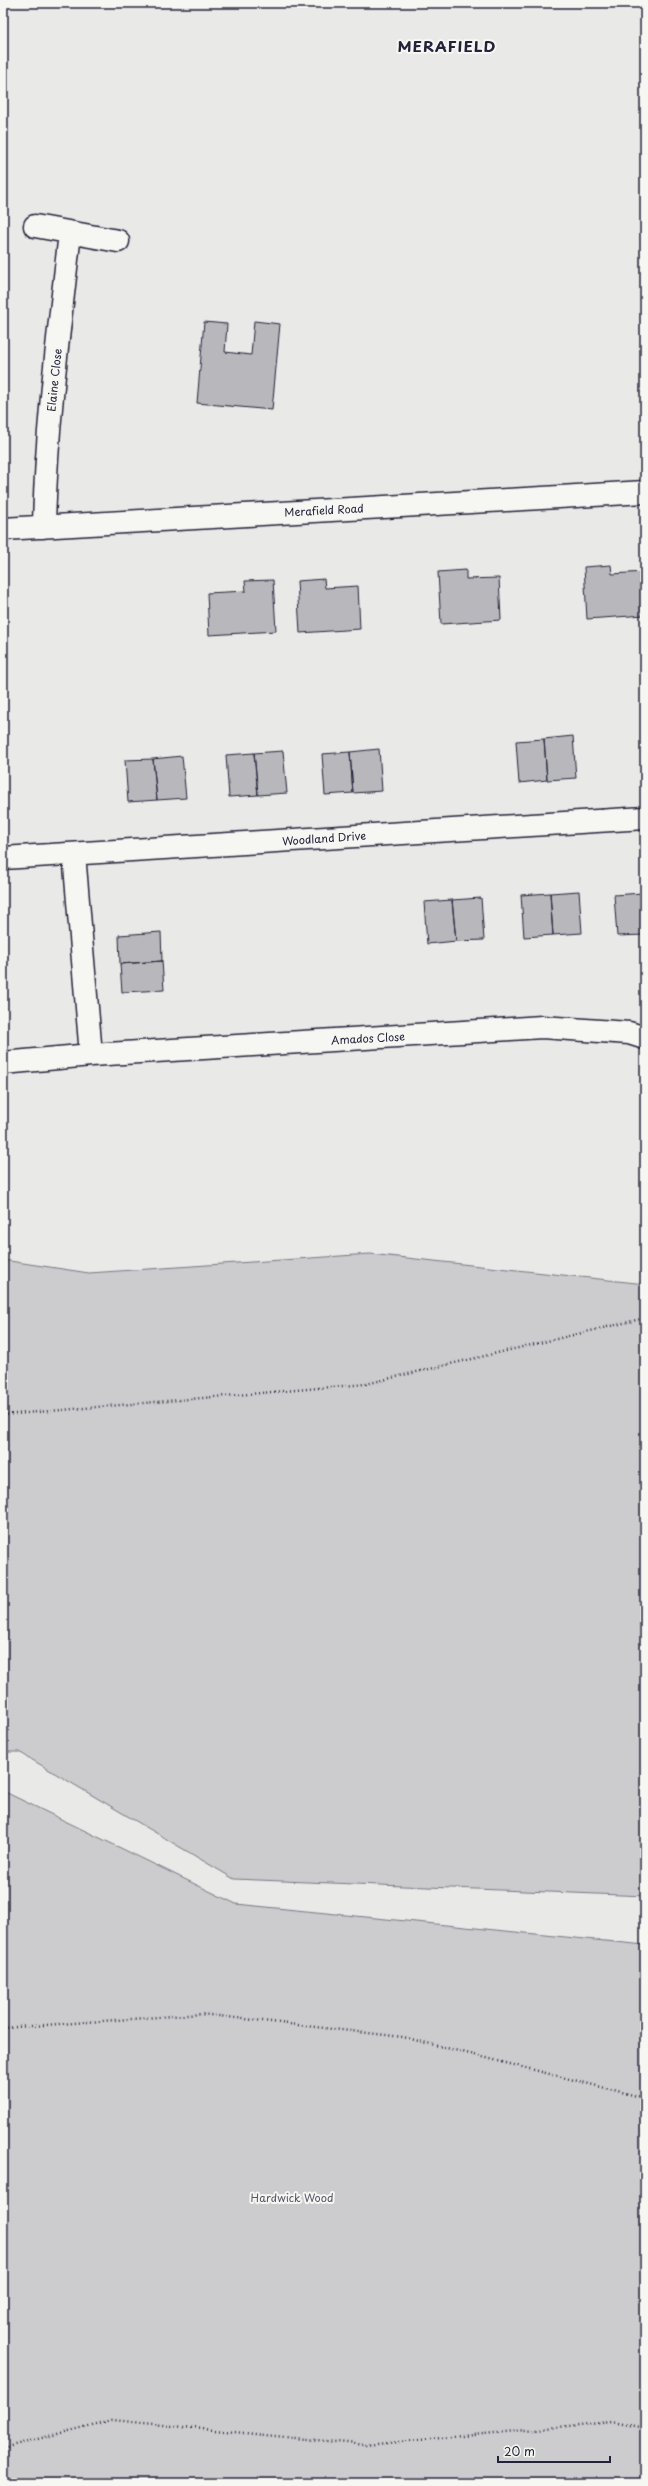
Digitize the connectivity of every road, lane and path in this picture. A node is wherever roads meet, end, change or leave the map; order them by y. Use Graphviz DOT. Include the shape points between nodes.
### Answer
graph roads {
  1 [pos="35,226"];
  2 [pos="70,233"];
  3 [pos="118,241"];
  4 [pos="645,492"];
  5 [pos="44,527"];
  6 [pos="3,528"];
  7 [pos="645,818"];
  8 [pos="74,854"];
  9 [pos="3,858"];
  10 [pos="645,1038"];
  11 [pos="91,1055"];
  12 [pos="3,1063"];
  13 [pos="645,1318"];
  14 [pos="3,1415"];
  15 [pos="3,2028"];
  16 [pos="645,2098"];
  17 [pos="645,2428"];
  18 [pos="3,2448"];
  1 -- 2 [label="street"];
  2 -- 3 [label="street"];
  2 -- 5 [label="street, Elaine Close" via="50,410"];
  4 -- 5 [label="street, Merafield Road"];
  5 -- 6 [label="street, Merafield Road"];
  7 -- 8 [label="street, Woodland Drive"];
  8 -- 9 [label="street, Woodland Drive"];
  8 -- 11 [label="street"];
  10 -- 11 [label="street, Amados Close" via="629,1033 542,1027"];
  11 -- 12 [label="street, Amados Close"];
  13 -- 14 [label="path" via="366,1384"];
  15 -- 16 [label="path" via="201,2014 403,2037"];
  17 -- 18 [label="path" via="611,2422 366,2445 112,2420"];
}
